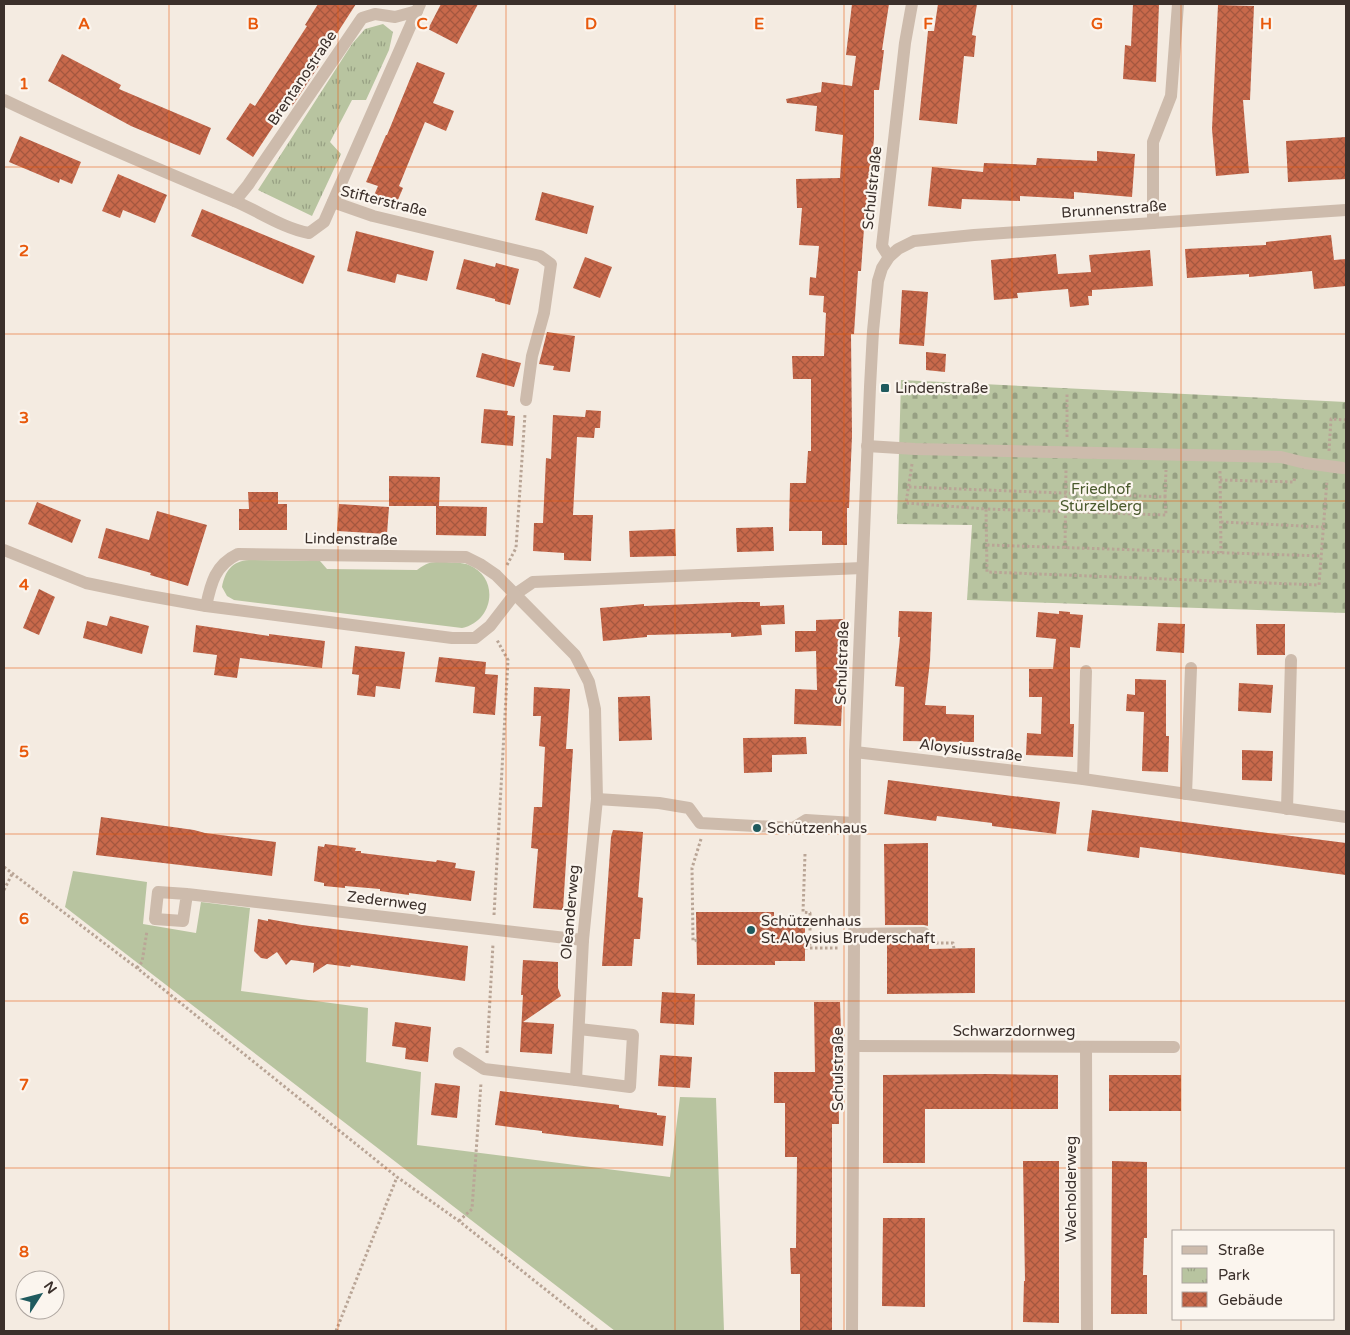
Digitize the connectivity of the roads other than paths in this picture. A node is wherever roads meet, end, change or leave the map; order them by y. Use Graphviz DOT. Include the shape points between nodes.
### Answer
graph roads {
  1 [pos="912,4"];
  2 [pos="1178,4"];
  3 [pos="418,7"];
  4 [pos="4,100"];
  5 [pos="235,201"];
  6 [pos="333,202"];
  7 [pos="1346,210"];
  8 [pos="1152,223"];
  9 [pos="889,257"];
  10 [pos="526,400"];
  11 [pos="867,446"];
  12 [pos="1343,468"];
  13 [pos="4,550"];
  14 [pos="862,568"];
  15 [pos="514,595"];
  16 [pos="206,606"];
  17 [pos="1291,660"];
  18 [pos="1191,668"];
  19 [pos="1086,671"];
  20 [pos="855,752"];
  21 [pos="1083,779"];
  22 [pos="1186,794"];
  23 [pos="597,799"];
  24 [pos="1288,809"];
  25 [pos="1346,817"];
  26 [pos="854,823"];
  27 [pos="187,894"];
  28 [pos="924,933"];
  29 [pos="853,934"];
  30 [pos="582,940"];
  31 [pos="579,1029"];
  32 [pos="854,1046"];
  33 [pos="1086,1047"];
  34 [pos="1174,1047"];
  35 [pos="459,1053"];
  36 [pos="576,1080"];
  37 [pos="852,1331"];
  38 [pos="1087,1331"];
  1 -- 9 [label="street, Schulstraße" via="882,246"];
  2 -- 8 [label="street" via="1171,96 1153,142"];
  3 -- 5 [label="street, Brentanostraße" via="395,17 375,14 362,18"];
  3 -- 6 [label="street, Brentanostraße"];
  4 -- 5 [label="street, Stifterstraße" via="134,160"];
  5 -- 6 [label="street, Stifterstraße" via="297,231 309,233 324,222"];
  6 -- 10 [label="street, Stifterstraße" via="373,216 540,256 551,264"];
  7 -- 8 [label="street, Brunnenstraße"];
  8 -- 9 [label="street, Brunnenstraße" via="914,241"];
  9 -- 11 [label="street, Schulstraße" via="878,281"];
  11 -- 12 [label="street" via="1280,457"];
  11 -- 14 [label="street, Schulstraße"];
  13 -- 16 [label="street" via="86,583"];
  14 -- 15 [label="street" via="533,582"];
  14 -- 20 [label="street, Schulstraße"];
  15 -- 16 [label="street" via="490,626 474,638 452,638"];
  15 -- 16 [label="street, Lindenstraße" via="500,579 466,557 238,554 221,565 210,586"];
  15 -- 23 [label="street, Oleanderweg" via="575,655 589,682 595,709"];
  17 -- 24 [label="street"];
  18 -- 22 [label="street"];
  19 -- 21 [label="street"];
  20 -- 21 [label="street, Aloysiusstraße"];
  20 -- 26 [label="street, Schulstraße"];
  21 -- 22 [label="street, Aloysiusstraße"];
  22 -- 24 [label="street, Aloysiusstraße"];
  23 -- 26 [label="street" via="689,808 700,823 793,828 806,820"];
  23 -- 30 [label="street, Oleanderweg"];
  24 -- 25 [label="street, Aloysiusstraße"];
  26 -- 29 [label="street, Schulstraße"];
  27 -- 27 [label="street, Zedernweg" via="158,892 155,919 183,921"];
  27 -- 30 [label="street, Zedernweg"];
  28 -- 29 [label="street"];
  29 -- 32 [label="street, Schulstraße"];
  30 -- 31 [label="street, Oleanderweg"];
  31 -- 36 [label="street, Oleanderweg"];
  31 -- 36 [label="street" via="633,1035 630,1087"];
  32 -- 33 [label="street, Schwarzdornweg"];
  32 -- 37 [label="street, Schulstraße"];
  33 -- 34 [label="street, Schwarzdornweg"];
  33 -- 38 [label="street, Wacholderweg"];
  35 -- 36 [label="street" via="484,1069"];
}
